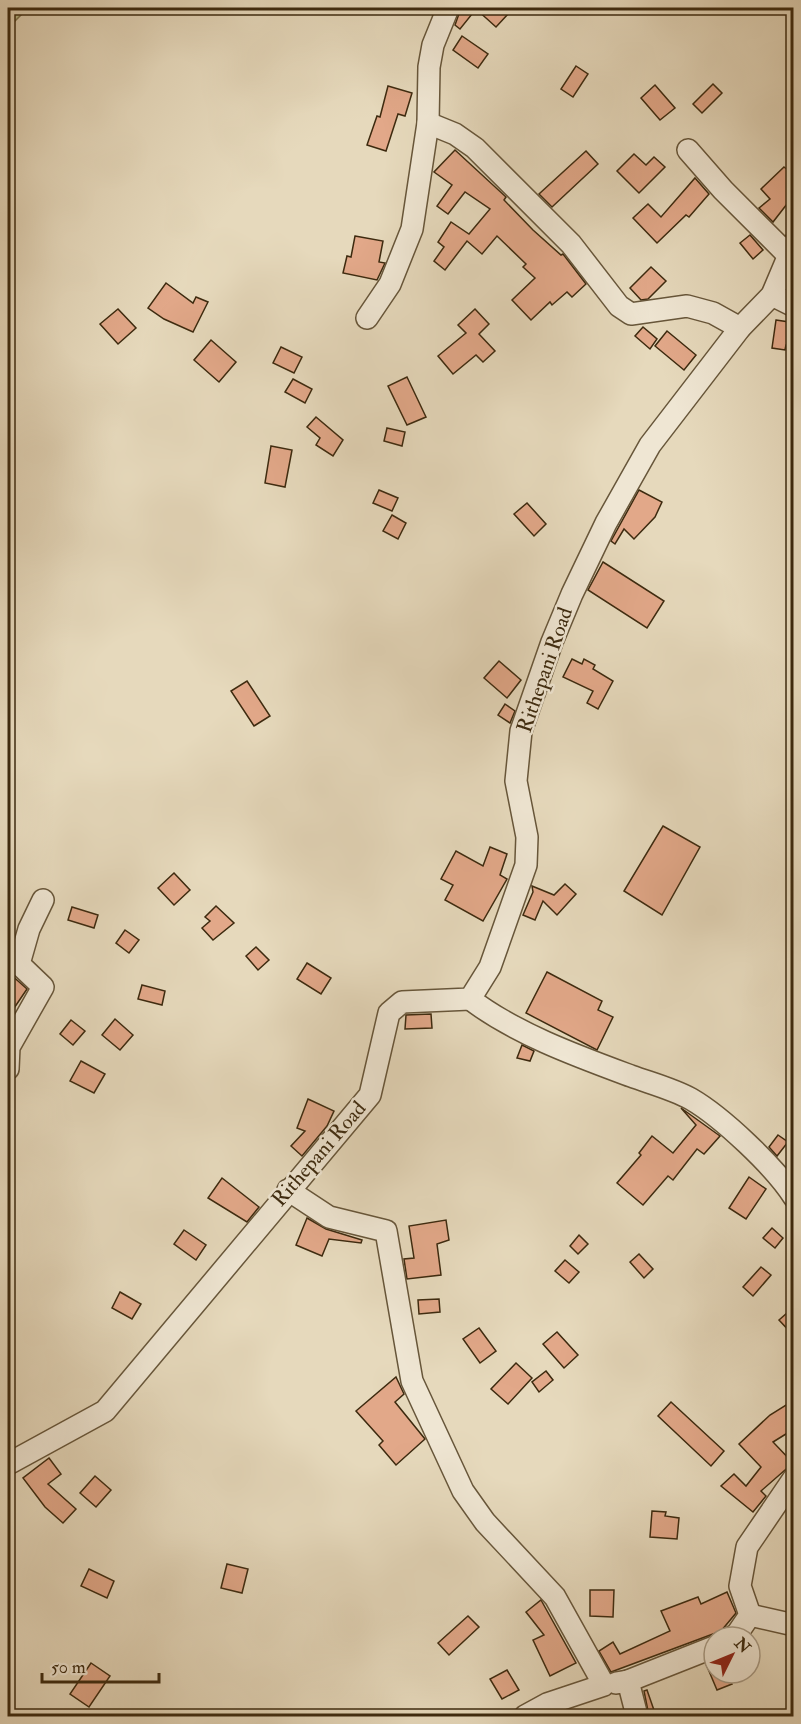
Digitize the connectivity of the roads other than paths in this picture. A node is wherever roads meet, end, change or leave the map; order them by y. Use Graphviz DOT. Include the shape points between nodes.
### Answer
graph roads {
  1 [pos="448,8"];
  2 [pos="428,123"];
  3 [pos="688,150"];
  4 [pos="790,248"];
  5 [pos="772,295"];
  6 [pos="794,306"];
  7 [pos="367,318"];
  8 [pos="740,328"];
  9 [pos="43,900"];
  10 [pos="470,999"];
  11 [pos="8,1069"];
  12 [pos="288,1190"];
  13 [pos="794,1197"];
  14 [pos="8,1464"];
  15 [pos="794,1478"];
  16 [pos="750,1615"];
  17 [pos="743,1625"];
  18 [pos="794,1625"];
  19 [pos="702,1652"];
  20 [pos="628,1681"];
  21 [pos="604,1685"];
  22 [pos="525,1716"];
  23 [pos="637,1716"];
  1 -- 2 [label="street" via="429,67"];
  2 -- 7 [label="street" via="412,229 390,284"];
  2 -- 8 [label="street" via="476,148 571,244 619,306 632,314 687,306 713,313"];
  3 -- 4 [label="street" via="723,190"];
  4 -- 5 [label="street, Rithepani Road"];
  5 -- 6 [label="street"];
  5 -- 8 [label="street, Rithepani Road"];
  8 -- 10 [label="street, Rithepani Road" via="650,445 606,523 552,642 521,731 516,781 527,837 526,865 490,967"];
  9 -- 11 [label="street" via="19,964 43,987 9,1047"];
  10 -- 12 [label="street, Rithepani Road" via="402,1002 389,1012 370,1095"];
  10 -- 13 [label="street" via="531,1034 691,1099 739,1136"];
  12 -- 14 [label="street, Rithepani Road" via="105,1410"];
  12 -- 21 [label="street" via="329,1217 386,1231 412,1381 462,1491 485,1522 555,1597"];
  15 -- 16 [label="street" via="747,1547 740,1586"];
  16 -- 17 [label="street"];
  16 -- 18 [label="street"];
  19 -- 20 [label="street"];
  20 -- 21 [label="street"];
  20 -- 23 [label="street"];
  21 -- 22 [label="street" via="547,1704"];
}
